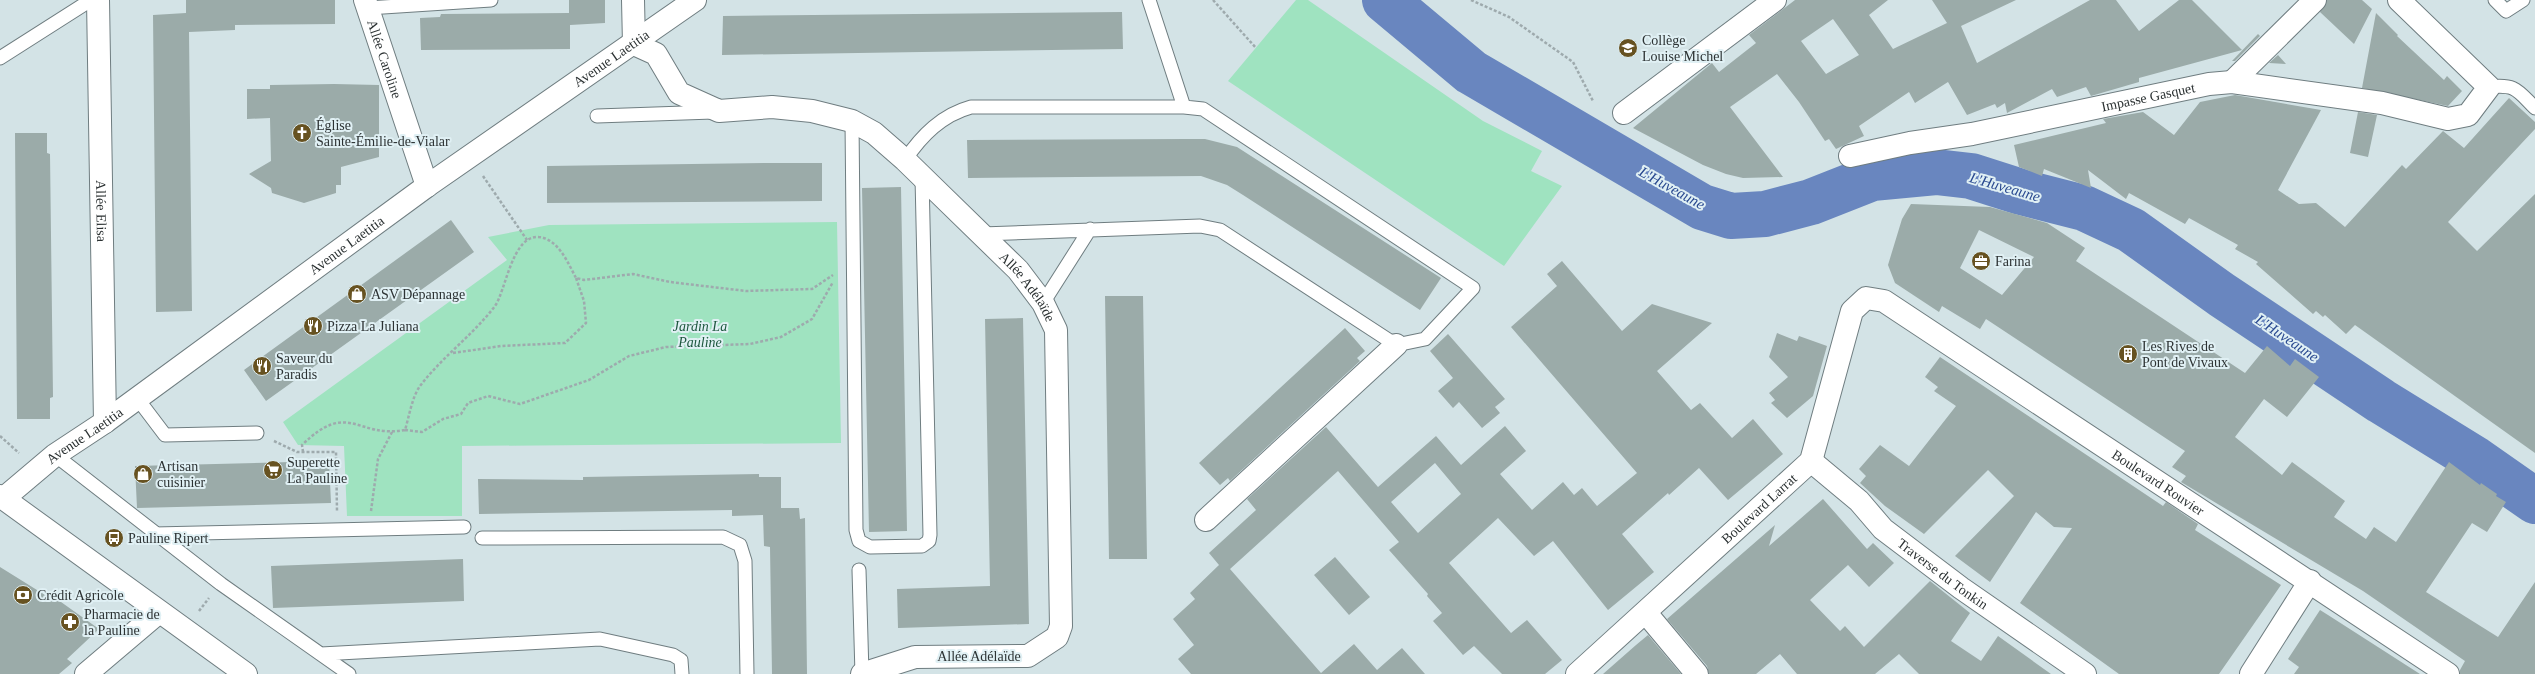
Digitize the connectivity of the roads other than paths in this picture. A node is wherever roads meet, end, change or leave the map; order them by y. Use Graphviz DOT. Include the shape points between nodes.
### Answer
graph roads {
  1 [pos="91,0"];
  2 [pos="98,0"];
  3 [pos="491,0"];
  4 [pos="634,0"];
  5 [pos="695,0"];
  6 [pos="1148,0"];
  7 [pos="1775,0"];
  8 [pos="2315,0"];
  9 [pos="2399,0"];
  10 [pos="2495,0"];
  11 [pos="2523,0"];
  12 [pos="366,4"];
  13 [pos="634,44"];
  14 [pos="0,58"];
  15 [pos="2232,82"];
  16 [pos="2489,87"];
  17 [pos="1184,107"];
  18 [pos="2535,108"];
  19 [pos="718,111"];
  20 [pos="1624,113"];
  21 [pos="597,116"];
  22 [pos="852,121"];
  23 [pos="1850,156"];
  24 [pos="905,160"];
  25 [pos="922,177"];
  26 [pos="427,186"];
  27 [pos="1090,229"];
  28 [pos="982,234"];
  29 [pos="1043,303"];
  30 [pos="1396,345"];
  31 [pos="137,398"];
  32 [pos="105,422"];
  33 [pos="258,433"];
  34 [pos="55,455"];
  35 [pos="1811,461"];
  36 [pos="2,497"];
  37 [pos="1206,520"];
  38 [pos="464,527"];
  39 [pos="154,534"];
  40 [pos="482,538"];
  41 [pos="859,570"];
  42 [pos="2310,581"];
  43 [pos="159,612"];
  44 [pos="1646,613"];
  45 [pos="321,654"];
  46 [pos="86,674"];
  47 [pos="246,674"];
  48 [pos="349,674"];
  49 [pos="682,674"];
  50 [pos="747,674"];
  51 [pos="862,674"];
  52 [pos="1577,674"];
  53 [pos="1697,674"];
  54 [pos="2086,674"];
  55 [pos="2251,674"];
  56 [pos="2448,674"];
  1 -- 14 [label="lane"];
  2 -- 32 [label="street, Allée Elisa"];
  3 -- 12 [label="lane"];
  4 -- 13 [label="street"];
  5 -- 13 [label="street, Avenue Laetitia"];
  6 -- 17 [label="lane"];
  7 -- 20 [label="street"];
  8 -- 15 [label="street"];
  9 -- 16 [label="street"];
  10 -- 11 [label="lane" via="2506,11"];
  12 -- 26 [label="street, Allée Caroline"];
  13 -- 19 [label="street, Allée Adélaïde" via="656,54 679,93"];
  13 -- 26 [label="street, Avenue Laetitia"];
  15 -- 16 [label="street, Impasse Gasquet" via="2382,103 2448,119 2468,115"];
  15 -- 23 [label="street, Impasse Gasquet" via="2209,84 1972,134 1910,143"];
  16 -- 18 [label="lane" via="2508,85 2516,89"];
  17 -- 24 [label="lane" via="971,107 953,112 919,140"];
  17 -- 30 [label="lane" via="1203,109 1473,288 1425,339"];
  19 -- 21 [label="lane"];
  19 -- 22 [label="street, Allée Adélaïde" via="772,107 812,111"];
  22 -- 24 [label="street, Allée Adélaïde" via="874,133"];
  22 -- 25 [label="lane" via="856,530 859,541 870,547 922,546 929,541 930,535"];
  24 -- 25 [label="street, Allée Adélaïde"];
  25 -- 28 [label="street, Allée Adélaïde"];
  26 -- 31 [label="street, Avenue Laetitia"];
  27 -- 28 [label="lane"];
  27 -- 29 [label="lane"];
  27 -- 30 [label="lane" via="1200,226 1220,230"];
  28 -- 29 [label="street, Allée Adélaïde" via="1018,270"];
  29 -- 51 [label="street, Allée Adélaïde" via="1056,330 1061,626 1057,637 1028,656 915,657"];
  30 -- 37 [label="street"];
  31 -- 32 [label="street, Avenue Laetitia"];
  31 -- 33 [label="lane" via="165,435"];
  32 -- 34 [label="street, Avenue Laetitia"];
  34 -- 36 [label="street, Avenue Laetitia"];
  34 -- 39 [label="lane"];
  35 -- 42 [label="street, Boulevard Rouvier" via="1852,311 1866,298 1884,301"];
  35 -- 44 [label="street, Boulevard Larrat"];
  35 -- 54 [label="street, Traverse du Tonkin" via="1859,501 1883,529 1962,588"];
  36 -- 43 [label="street"];
  38 -- 39 [label="lane"];
  39 -- 45 [label="lane"];
  40 -- 50 [label="lane" via="723,537 740,545 745,561"];
  41 -- 51 [label="lane"];
  42 -- 55 [label="street"];
  42 -- 56 [label="street, Boulevard Rouvier"];
  43 -- 46 [label="street"];
  43 -- 47 [label="street"];
  44 -- 52 [label="street, Boulevard Larrat"];
  44 -- 53 [label="street"];
  45 -- 48 [label="lane"];
  45 -- 49 [label="lane" via="600,639 673,655 681,660"];
}
